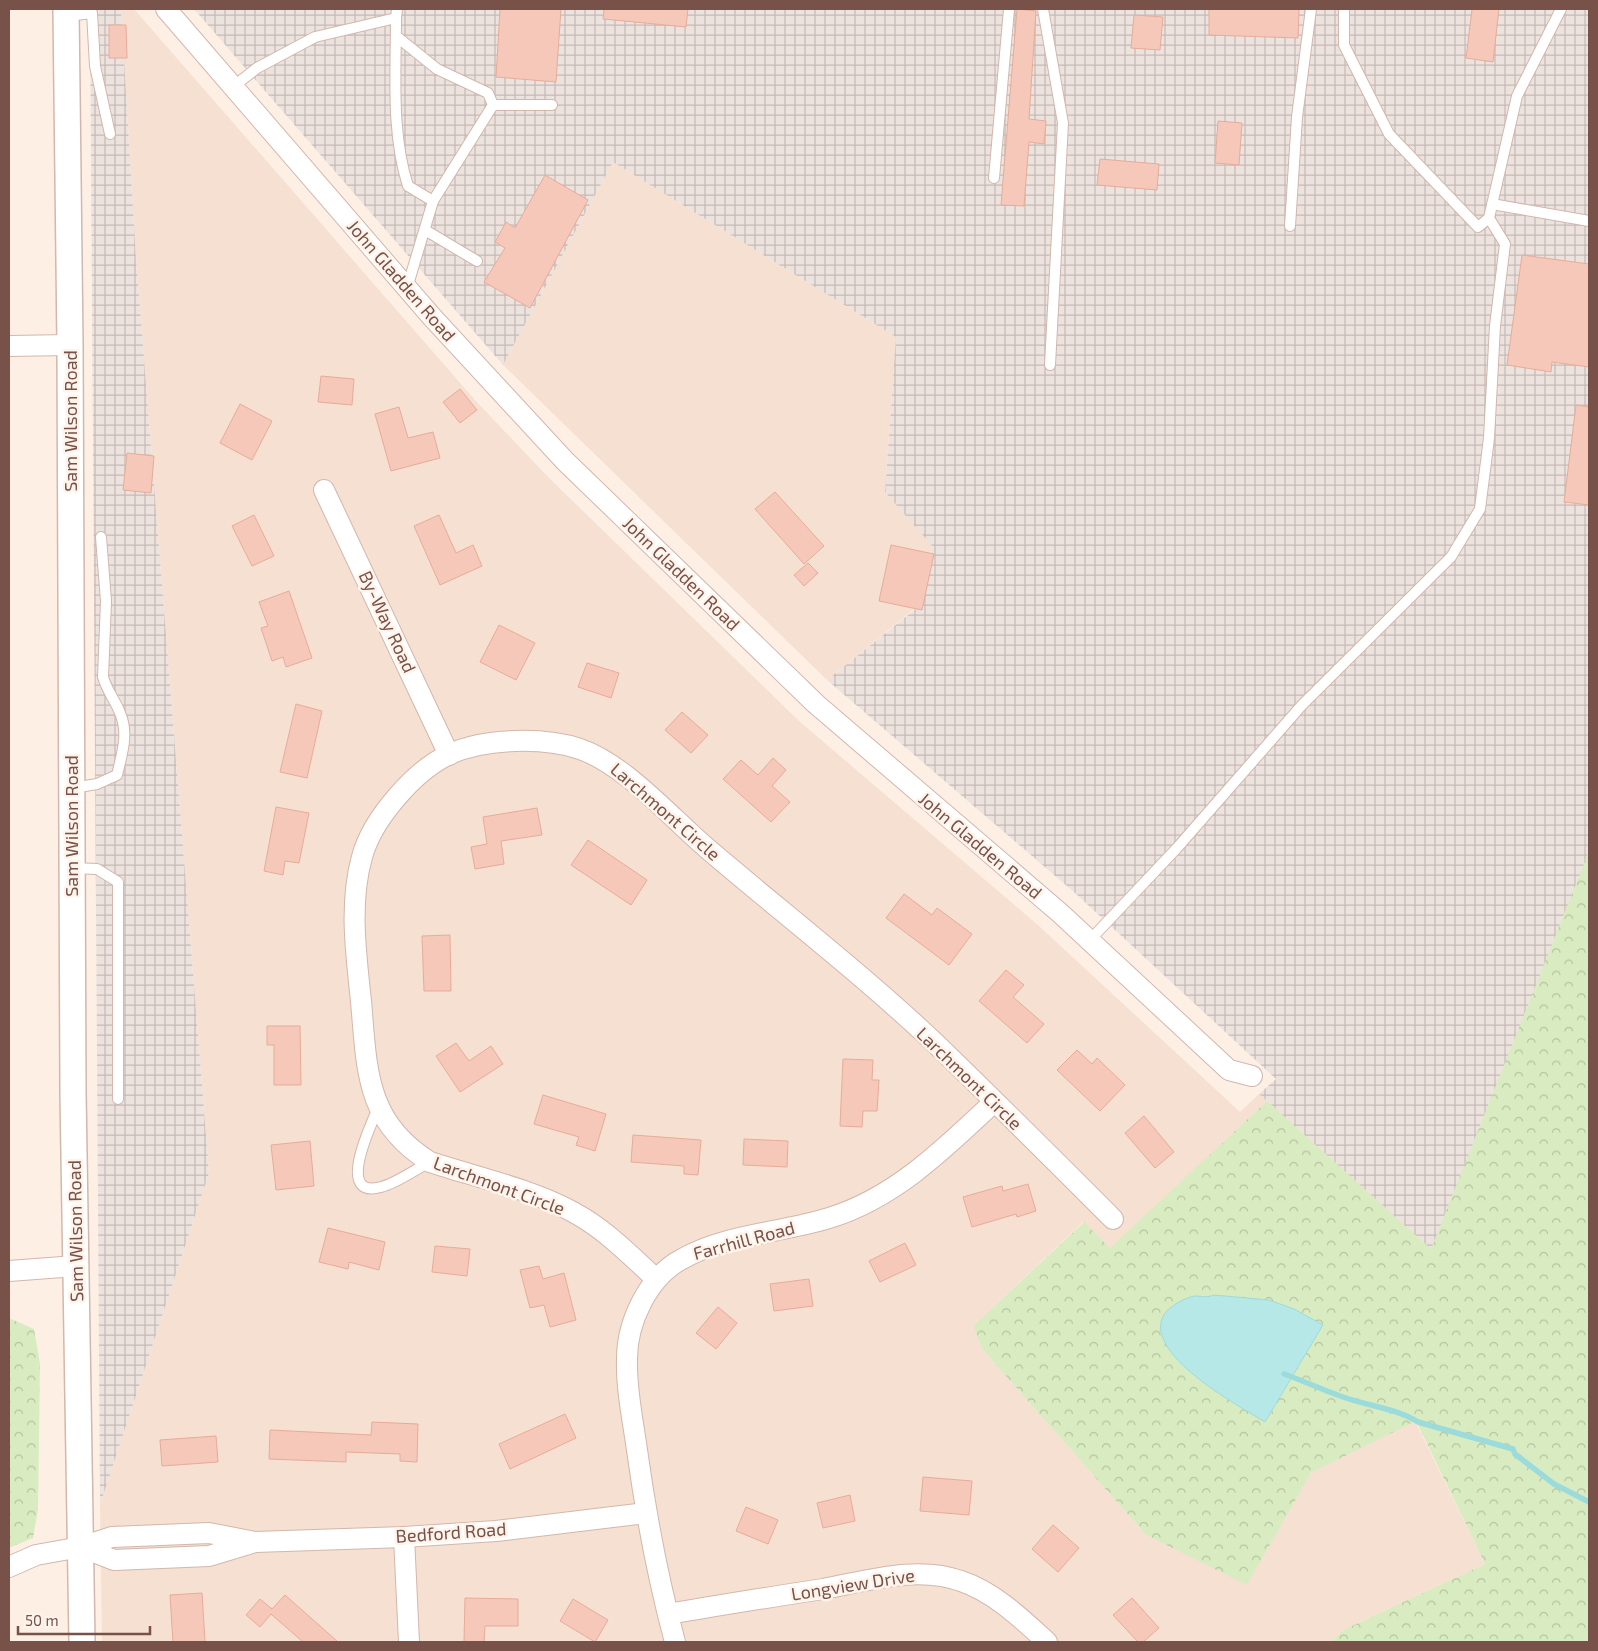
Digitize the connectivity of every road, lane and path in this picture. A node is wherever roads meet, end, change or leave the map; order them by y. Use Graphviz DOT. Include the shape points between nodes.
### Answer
graph roads {
  1 [pos="166,9"];
  2 [pos="1009,9"];
  3 [pos="1043,9"];
  4 [pos="1311,9"];
  5 [pos="1344,9"];
  6 [pos="1561,9"];
  7 [pos="66,12"];
  8 [pos="397,14"];
  9 [pos="396,36"];
  10 [pos="234,86"];
  11 [pos="493,105"];
  12 [pos="552,105"];
  13 [pos="110,134"];
  14 [pos="994,178"];
  15 [pos="433,201"];
  16 [pos="1492,204"];
  17 [pos="1489,218"];
  18 [pos="1589,222"];
  19 [pos="1290,226"];
  20 [pos="424,230"];
  21 [pos="477,261"];
  22 [pos="407,288"];
  23 [pos="70,345"];
  24 [pos="9,346"];
  25 [pos="1050,365"];
  26 [pos="324,490"];
  27 [pos="101,536"];
  28 [pos="449,754"];
  29 [pos="72,788"];
  30 [pos="72,868"];
  31 [pos="1090,940"];
  32 [pos="1252,1076"];
  33 [pos="118,1099"];
  34 [pos="994,1102"];
  35 [pos="378,1108"];
  36 [pos="430,1162"];
  37 [pos="1114,1219"];
  38 [pos="76,1266"];
  39 [pos="9,1271"];
  40 [pos="656,1279"];
  41 [pos="646,1514"];
  42 [pos="404,1537"];
  43 [pos="81,1547"];
  44 [pos="9,1567"];
  45 [pos="669,1614"];
  46 [pos="82,1642"];
  47 [pos="409,1642"];
  48 [pos="675,1642"];
  49 [pos="1048,1642"];
  1 -- 10 [label="street, John Gladden Road"];
  2 -- 14 [label="lane"];
  3 -- 25 [label="lane" via="1063,123"];
  4 -- 19 [label="lane" via="1297,117"];
  5 -- 17 [label="lane" via="1344,45 1388,134 1478,227"];
  6 -- 16 [label="lane" via="1517,96"];
  7 -- 13 [label="lane" via="92,13 95,66"];
  7 -- 23 [label="street, Sam Wilson Road"];
  8 -- 9 [label="lane"];
  8 -- 10 [label="lane" via="315,37 257,68"];
  9 -- 11 [label="lane" via="437,69 488,93"];
  9 -- 15 [label="lane" via="401,163 408,186"];
  10 -- 22 [label="street, John Gladden Road"];
  11 -- 12 [label="lane"];
  11 -- 15 [label="lane"];
  15 -- 20 [label="lane"];
  16 -- 17 [label="lane"];
  16 -- 18 [label="lane"];
  17 -- 31 [label="lane" via="1504,244 1480,509 1451,557 1302,705 1177,848"];
  20 -- 21 [label="lane"];
  20 -- 22 [label="lane"];
  22 -- 31 [label="street, John Gladden Road" via="566,461 816,704"];
  23 -- 24 [label="street"];
  23 -- 29 [label="street, Sam Wilson Road"];
  26 -- 28 [label="street, By-Way Road"];
  27 -- 29 [label="lane" via="106,601 103,677 106,689 121,714 125,740 117,775 97,784"];
  28 -- 34 [label="street, Larchmont Circle" via="476,746 529,741 576,748 598,756 618,769 933,1041"];
  28 -- 35 [label="street, Larchmont Circle" via="419,775 390,805 378,820 361,861 355,908 357,957 366,1060"];
  29 -- 30 [label="street, Sam Wilson Road"];
  30 -- 33 [label="lane" via="97,869 118,882"];
  30 -- 38 [label="street, Sam Wilson Road"];
  31 -- 32 [label="street, John Gladden Road" via="1229,1070"];
  34 -- 37 [label="street, Larchmont Circle"];
  34 -- 40 [label="street, Farrhill Road" via="938,1154 874,1198 830,1218 701,1249 680,1259"];
  35 -- 36 [label="street, Larchmont Circle" via="398,1137"];
  35 -- 36 [label="lane" via="357,1166 362,1184 370,1189 382,1187"];
  36 -- 40 [label="street, Larchmont Circle" via="572,1212 616,1242"];
  38 -- 39 [label="street"];
  38 -- 43 [label="street, Sam Wilson Road"];
  40 -- 41 [label="street, Farrhill Road" via="636,1316 627,1358"];
  41 -- 42 [label="street, Bedford Road" via="496,1531"];
  41 -- 45 [label="street, Farrhill Road"];
  42 -- 43 [label="street, Bedford Road" via="255,1542 209,1533 112,1537"];
  42 -- 47 [label="street"];
  43 -- 44 [label="street, Bedford Road" via="36,1555"];
  43 -- 46 [label="street, Sam Wilson Road"];
  45 -- 48 [label="street, Farrhill Road"];
  45 -- 49 [label="street, Longview Drive" via="922,1574 960,1580 978,1588"];
}
